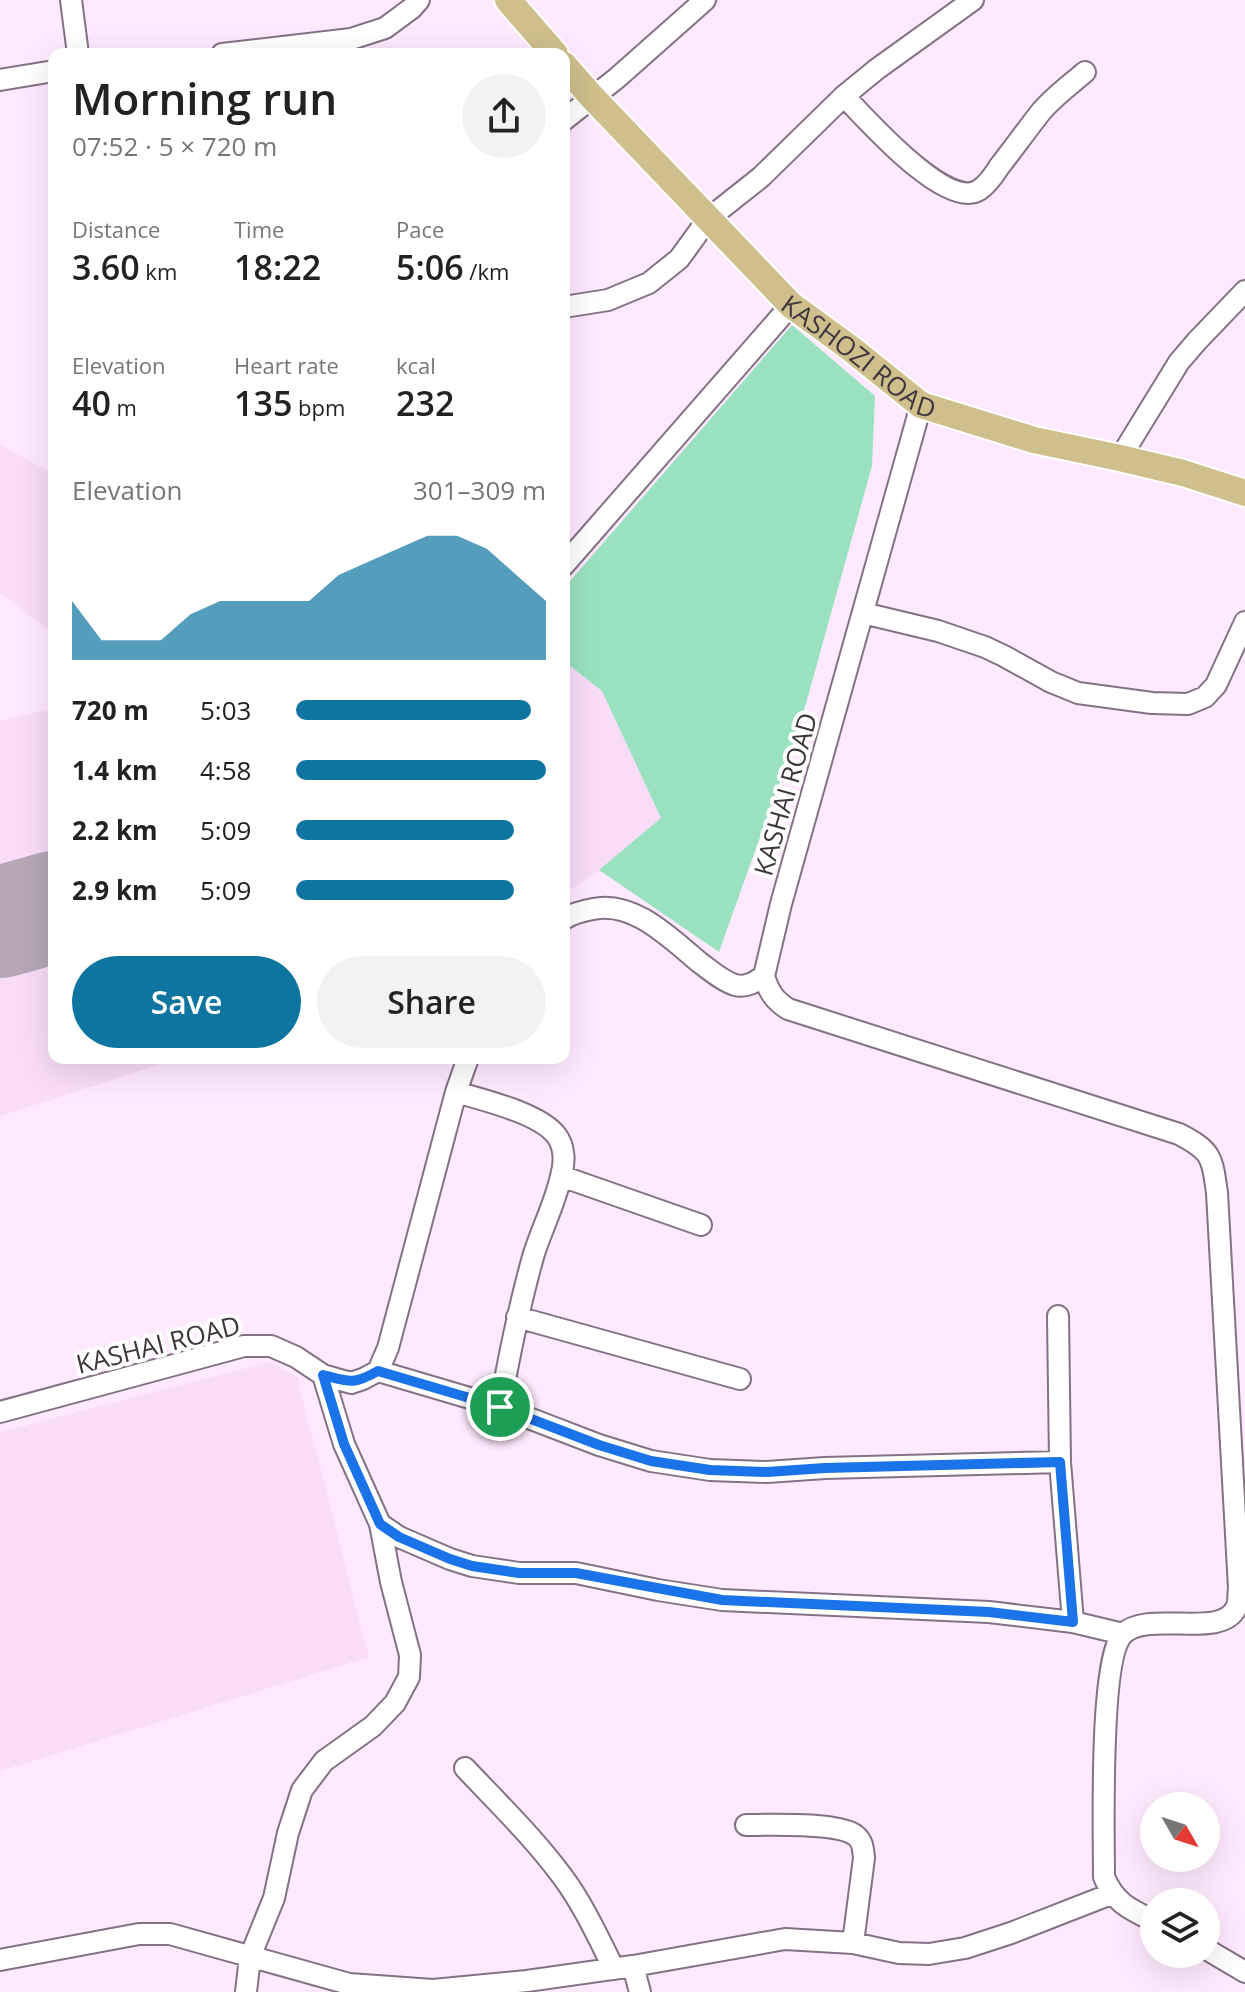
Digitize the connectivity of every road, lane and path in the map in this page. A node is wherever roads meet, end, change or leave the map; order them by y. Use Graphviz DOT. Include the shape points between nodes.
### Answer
graph roads {
  1 [pos="71,0"];
  2 [pos="419,0"];
  3 [pos="508,0"];
  4 [pos="705,0"];
  5 [pos="973,0"];
  6 [pos="77,48"];
  7 [pos="274,48"];
  8 [pos="550,48"];
  9 [pos="48,72"];
  10 [pos="570,72"];
  11 [pos="1085,72"];
  12 [pos="0,80"];
  13 [pos="844,96"];
  14 [pos="592,97"];
  15 [pos="570,115"];
  16 [pos="708,219"];
  17 [pos="1245,291"];
  18 [pos="791,305"];
  19 [pos="570,306"];
  20 [pos="921,405"];
  21 [pos="1120,458"];
  22 [pos="1245,493"];
  23 [pos="570,558"];
  24 [pos="863,613"];
  25 [pos="1245,622"];
  26 [pos="570,914"];
  27 [pos="764,976"];
  28 [pos="466,1064"];
  29 [pos="456,1092"];
  30 [pos="561,1176"];
  31 [pos="701,1225"];
  32 [pos="1058,1316"];
  33 [pos="517,1317"];
  34 [pos="1224,1320"];
  35 [pos="1245,1320"];
  36 [pos="378,1371"];
  37 [pos="323,1375"];
  38 [pos="740,1379"];
  39 [pos="500,1407"];
  40 [pos="0,1412"];
  41 [pos="1060,1462"];
  42 [pos="380,1524"];
  43 [pos="1236,1619"];
  44 [pos="1073,1622"];
  45 [pos="1123,1634"];
  46 [pos="465,1768"];
  47 [pos="746,1825"];
  48 [pos="1111,1894"];
  49 [pos="1140,1915"];
  50 [pos="853,1943"];
  51 [pos="250,1957"];
  52 [pos="1220,1957"];
  53 [pos="0,1960"];
  54 [pos="624,1967"];
  55 [pos="1245,1972"];
  56 [pos="246,1992"];
  57 [pos="640,1992"];
  1 -- 6 [label="street"];
  2 -- 7 [label="street" via="385,28 351,39"];
  3 -- 8 [label="main road"];
  4 -- 14 [label="street"];
  5 -- 13 [label="street"];
  9 -- 12 [label="street"];
  10 -- 14 [label="main road, KASHOZI ROAD"];
  11 -- 13 [label="street" via="1042,110 974,193 918,169"];
  13 -- 16 [label="street" via="761,177"];
  14 -- 15 [label="street"];
  14 -- 16 [label="main road, KASHOZI ROAD"];
  16 -- 18 [label="main road, KASHOZI ROAD"];
  16 -- 19 [label="street" via="679,259 649,283 608,300"];
  17 -- 21 [label="street" via="1179,362"];
  18 -- 20 [label="main road, KASHOZI ROAD"];
  18 -- 23 [label="street"];
  20 -- 21 [label="main road, KASHOZI ROAD" via="1034,440"];
  20 -- 24 [label="street, KASHAI ROAD"];
  21 -- 22 [label="main road, KASHOZI ROAD"];
  24 -- 25 [label="street" via="985,647 1078,693 1188,704 1216,685"];
  24 -- 27 [label="street, KASHAI ROAD"];
  26 -- 27 [label="street" via="605,906 634,914 737,986"];
  27 -- 34 [label="street" via="775,1001 788,1009 1179,1134 1201,1146 1213,1163 1217,1193"];
  28 -- 29 [label="street"];
  29 -- 30 [label="street" via="548,1126 564,1155"];
  29 -- 36 [label="street"];
  30 -- 31 [label="street"];
  30 -- 33 [label="street"];
  32 -- 41 [label="street"];
  33 -- 38 [label="street"];
  33 -- 39 [label="street"];
  34 -- 35 [label="street"];
  34 -- 43 [label="street" via="1239,1588"];
  36 -- 37 [label="street, KASHAI ROAD" via="351,1383"];
  36 -- 39 [label="street"];
  37 -- 40 [label="street, KASHAI ROAD" via="271,1346 244,1346"];
  37 -- 42 [label="street" via="344,1444"];
  39 -- 41 [label="street" via="651,1461 710,1470"];
  41 -- 44 [label="street"];
  42 -- 44 [label="street" via="450,1559 519,1573 576,1573 722,1600 989,1612"];
  42 -- 51 [label="street" via="410,1655 409,1677 395,1703 324,1761 302,1790 274,1898"];
  43 -- 45 [label="street" via="1140,1625"];
  44 -- 45 [label="street"];
  45 -- 48 [label="street" via="1114,1651 1105,1728 1104,1877"];
  46 -- 54 [label="street" via="562,1876"];
  47 -- 50 [label="street" via="802,1825 857,1836 864,1858"];
  48 -- 49 [label="street"];
  48 -- 50 [label="street" via="965,1948 899,1953"];
  50 -- 54 [label="street" via="785,1939"];
  51 -- 53 [label="street" via="170,1934 139,1934"];
  51 -- 54 [label="street" via="349,1984 433,1990"];
  51 -- 56 [label="street"];
  52 -- 55 [label="street"];
  54 -- 57 [label="street"];
}
